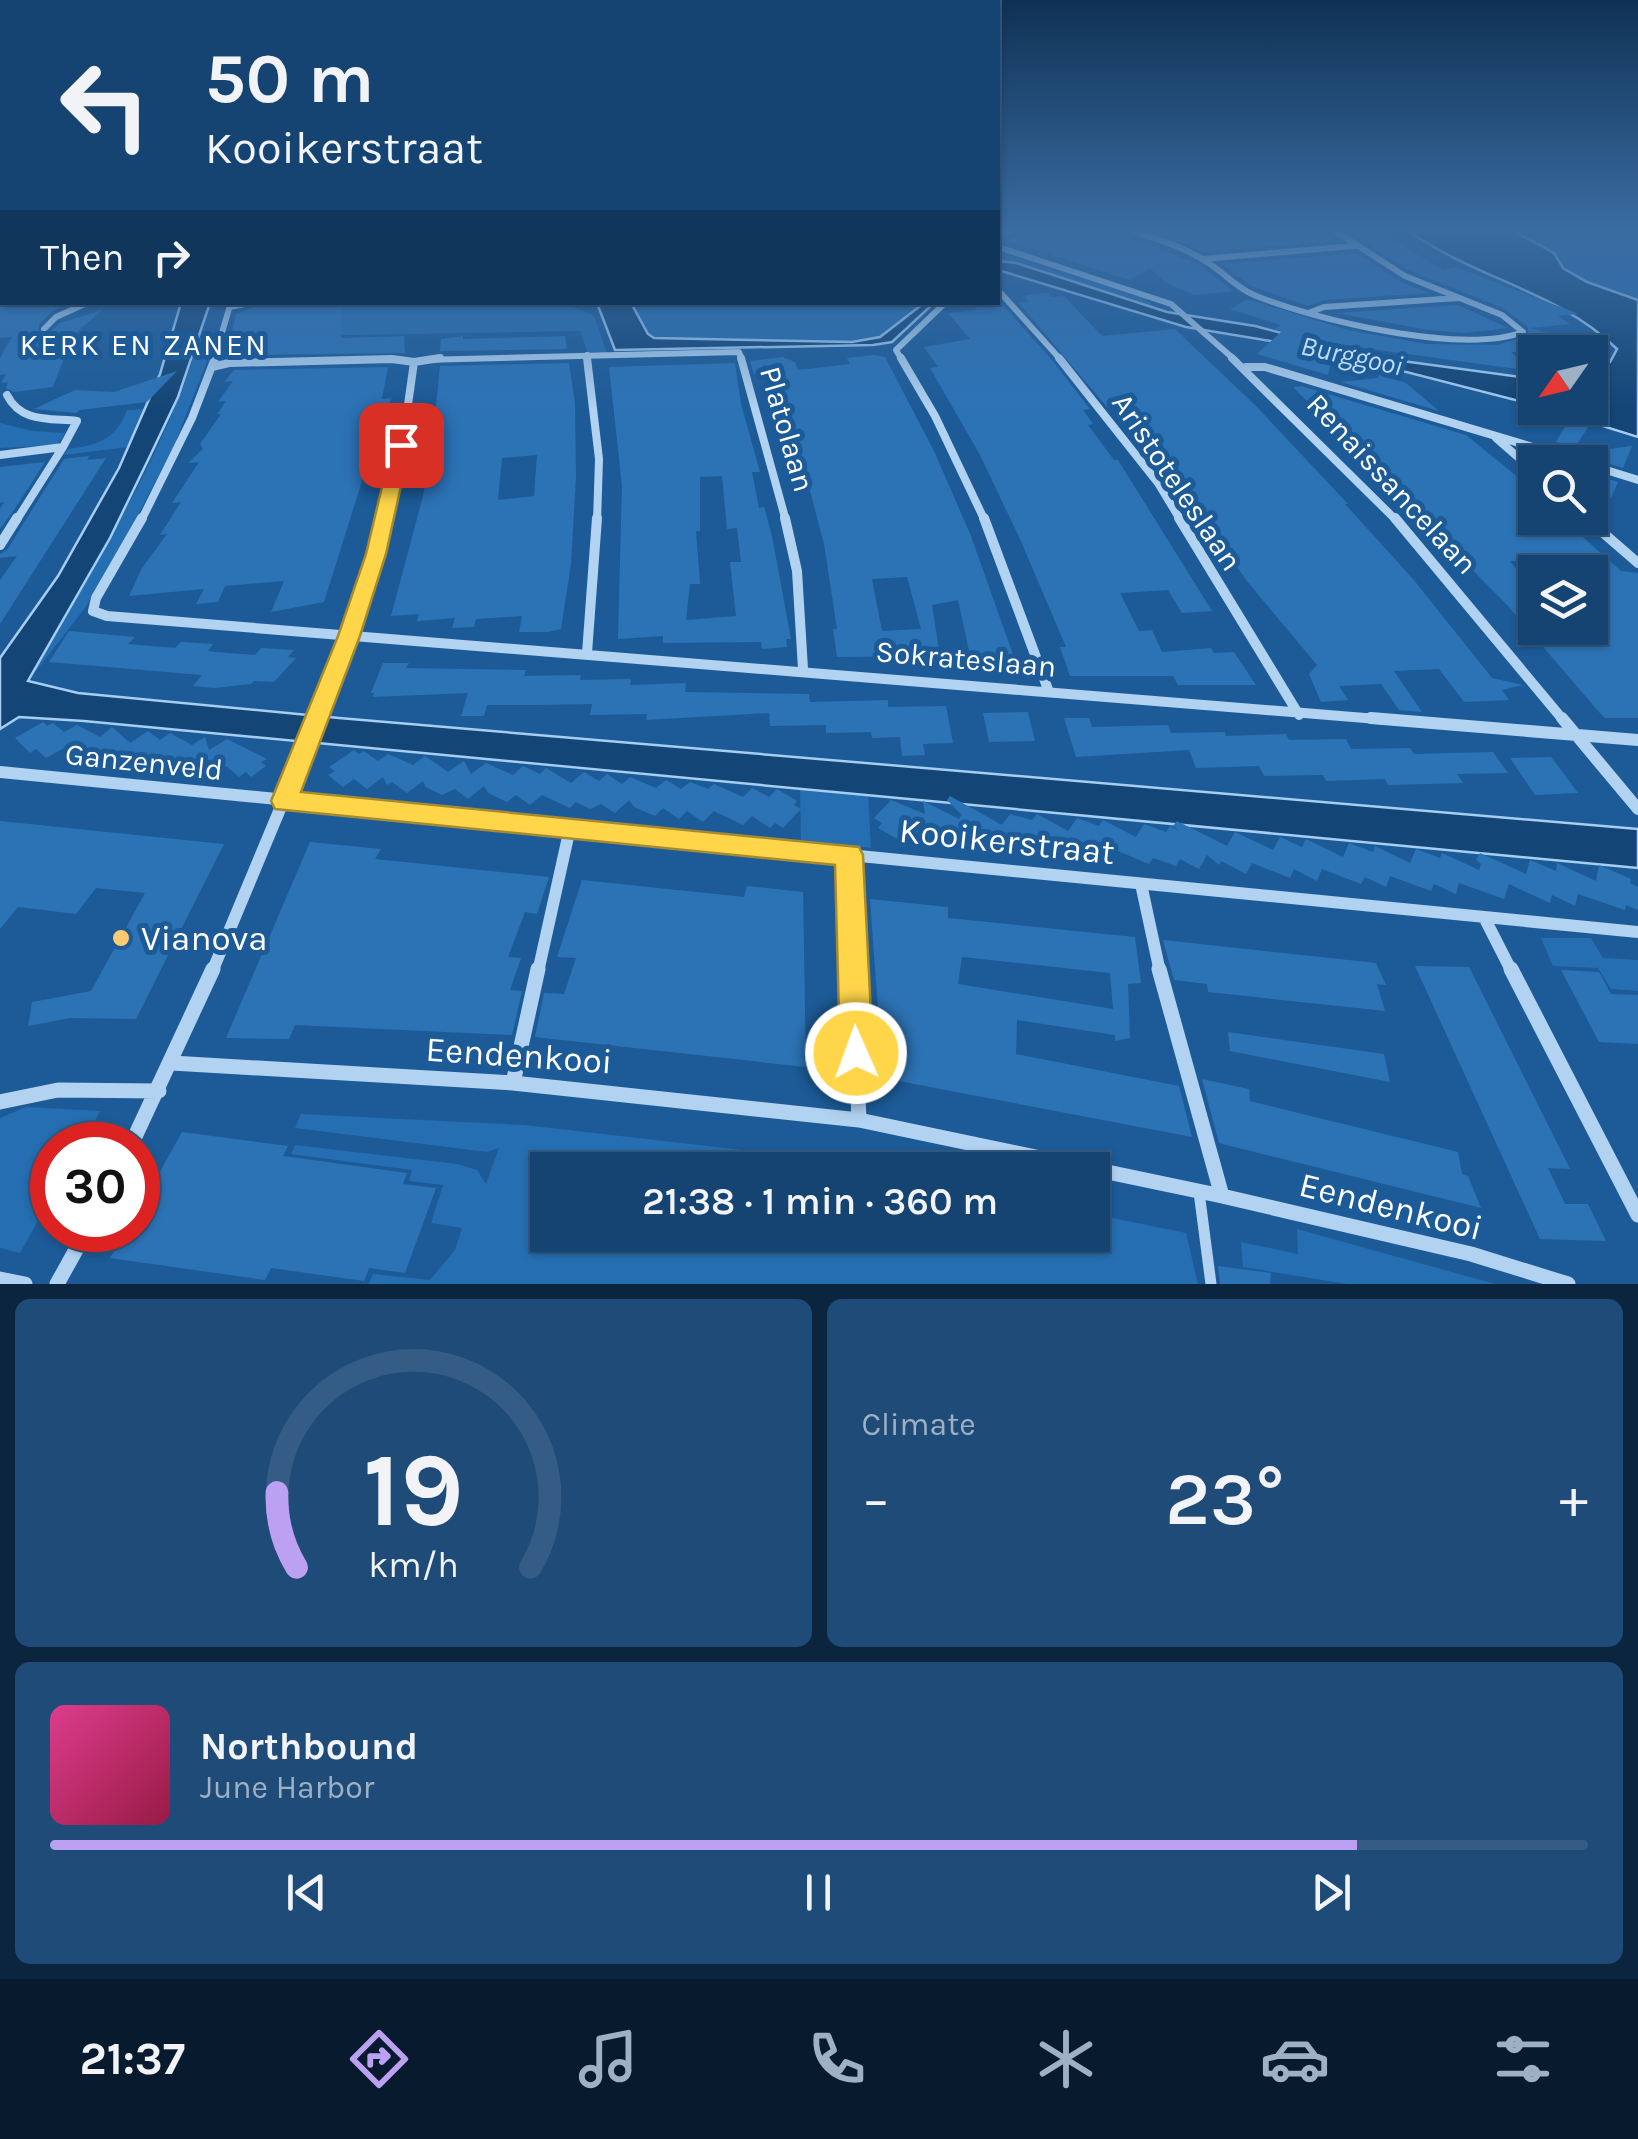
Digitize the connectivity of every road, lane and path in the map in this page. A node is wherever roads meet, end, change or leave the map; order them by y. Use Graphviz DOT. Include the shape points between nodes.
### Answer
graph roads {
  1 [pos="1136,291"];
  2 [pos="1247,291"];
  3 [pos="1441,291"];
  4 [pos="1000,292"];
  5 [pos="1459,298"];
  6 [pos="83,305"];
  7 [pos="231,305"];
  8 [pos="943,305"];
  9 [pos="1311,312"];
  10 [pos="44,329"];
  11 [pos="587,355"];
  12 [pos="414,362"];
  13 [pos="212,367"];
  14 [pos="1246,367"];
  15 [pos="7,394"];
  16 [pos="1491,434"];
  17 [pos="1526,445"];
  18 [pos="63,447"];
  19 [pos="0,454"];
  20 [pos="1518,457"];
  21 [pos="1608,471"];
  22 [pos="1638,480"];
  23 [pos="1606,535"];
  24 [pos="2,539"];
  25 [pos="1638,563"];
  26 [pos="349,636"];
  27 [pos="587,654"];
  28 [pos="803,670"];
  29 [pos="1049,692"];
  30 [pos="1300,715"];
  31 [pos="1579,734"];
  32 [pos="1638,740"];
  33 [pos="0,772"];
  34 [pos="284,801"];
  35 [pos="1638,808"];
  36 [pos="570,828"];
  37 [pos="849,855"];
  38 [pos="1141,884"];
  39 [pos="1485,918"];
  40 [pos="1638,932"];
  41 [pos="172,1063"];
  42 [pos="514,1083"];
  43 [pos="158,1091"];
  44 [pos="0,1102"];
  45 [pos="859,1120"];
  46 [pos="142,1122"];
  47 [pos="1198,1192"];
  48 [pos="1222,1196"];
  49 [pos="1638,1215"];
  50 [pos="75,1252"];
  51 [pos="0,1279"];
  52 [pos="25,1284"];
  53 [pos="57,1284"];
  54 [pos="1211,1284"];
  55 [pos="1568,1284"];
  1 -- 14 [label="street, Renaissancelaan" via="1182,312"];
  2 -- 9 [label="street"];
  3 -- 5 [label="street"];
  4 -- 30 [label="street, Aristoteleslaan" via="1086,388 1158,484"];
  5 -- 9 [label="street"];
  5 -- 9 [label="street" via="1523,332 1499,344 1464,341"];
  6 -- 10 [label="street"];
  7 -- 13 [label="street"];
  8 -- 29 [label="street" via="896,350 984,519"];
  11 -- 12 [label="street"];
  11 -- 27 [label="street" via="599,459"];
  11 -- 28 [label="street, Platolaan" via="739,352 797,571"];
  12 -- 13 [label="street"];
  12 -- 26 [label="street" via="376,554"];
  13 -- 26 [label="street, Sokrateslaan" via="176,458 93,610"];
  14 -- 16 [label="street" via="1266,367"];
  14 -- 31 [label="street, Renaissancelaan" via="1383,504"];
  15 -- 18 [label="street" via="20,413 77,421"];
  16 -- 17 [label="street"];
  16 -- 20 [label="street"];
  18 -- 19 [label="street"];
  18 -- 24 [label="street"];
  21 -- 22 [label="street"];
  23 -- 25 [label="street"];
  26 -- 27 [label="street, Sokrateslaan"];
  26 -- 34 [label="street"];
  27 -- 28 [label="street, Sokrateslaan"];
  28 -- 29 [label="street, Sokrateslaan"];
  29 -- 30 [label="street, Sokrateslaan"];
  30 -- 31 [label="street, Sokrateslaan"];
  31 -- 32 [label="street, Sokrateslaan"];
  31 -- 35 [label="street, Renaissancelaan"];
  33 -- 34 [label="street, Ganzenveld"];
  34 -- 36 [label="street, Kooikerstraat"];
  34 -- 41 [label="street"];
  36 -- 37 [label="street, Kooikerstraat"];
  36 -- 42 [label="street"];
  37 -- 38 [label="street, Kooikerstraat"];
  37 -- 45 [label="street"];
  38 -- 39 [label="street, Kooikerstraat"];
  38 -- 48 [label="street"];
  39 -- 40 [label="street, Kooikerstraat"];
  39 -- 49 [label="street"];
  41 -- 42 [label="street, Eendenkooi"];
  41 -- 43 [label="street"];
  42 -- 45 [label="street, Eendenkooi"];
  43 -- 44 [label="street" via="46,1092"];
  43 -- 46 [label="street"];
  45 -- 47 [label="street, Eendenkooi"];
  47 -- 48 [label="street, Eendenkooi"];
  47 -- 54 [label="lane"];
  48 -- 55 [label="street, Eendenkooi" via="1471,1254"];
  50 -- 53 [label="street"];
  51 -- 52 [label="street"];
}
